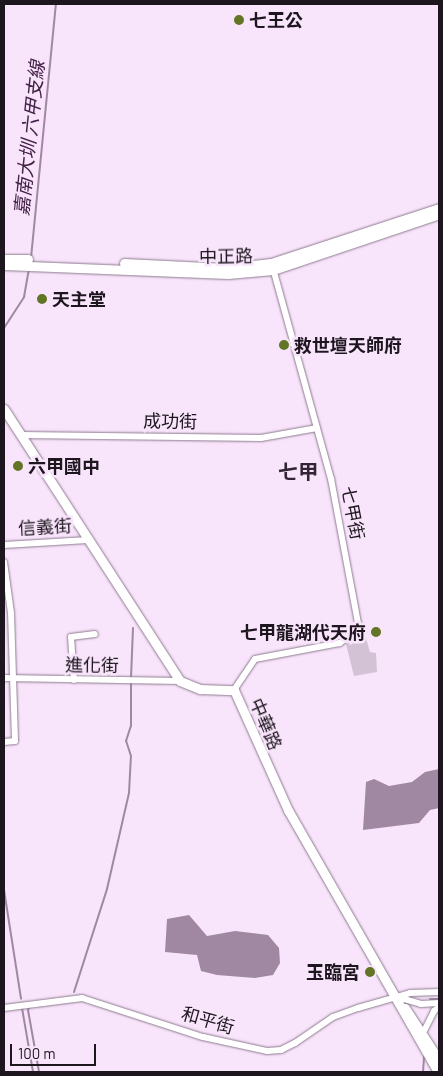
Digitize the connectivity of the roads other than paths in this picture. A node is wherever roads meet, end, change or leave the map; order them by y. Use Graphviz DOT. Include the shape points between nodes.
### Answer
graph roads {
  1 [pos="439,208"];
  2 [pos="439,214"];
  3 [pos="4,258"];
  4 [pos="4,265"];
  5 [pos="272,266"];
  6 [pos="4,409"];
  7 [pos="317,428"];
  8 [pos="21,435"];
  9 [pos="88,540"];
  10 [pos="4,545"];
  11 [pos="4,562"];
  12 [pos="94,634"];
  13 [pos="4,678"];
  14 [pos="15,678"];
  15 [pos="74,680"];
  16 [pos="180,681"];
  17 [pos="234,690"];
  18 [pos="4,742"];
  19 [pos="439,992"];
  20 [pos="396,997"];
  21 [pos="439,1005"];
  22 [pos="4,1008"];
  23 [pos="423,1033"];
  24 [pos="439,1060"];
  25 [pos="438,1072"];
  1 -- 5 [label="street, 中正路"];
  2 -- 5 [label="street, 中正路"];
  3 -- 5 [label="street, 中正路" via="228,268"];
  4 -- 5 [label="street, 中正路" via="228,274"];
  5 -- 7 [label="street, 七甲街"];
  6 -- 8 [label="street"];
  7 -- 8 [label="street, 成功街" via="261,438"];
  7 -- 17 [label="street, 七甲街" via="336,498 357,629 340,643 255,659"];
  8 -- 9 [label="street"];
  9 -- 10 [label="street, 信義街"];
  9 -- 16 [label="street"];
  11 -- 14 [label="street"];
  12 -- 15 [label="street" via="71,637"];
  13 -- 14 [label="street, 進化街"];
  14 -- 15 [label="street, 進化街"];
  14 -- 18 [label="street" via="16,741"];
  15 -- 16 [label="street, 進化街"];
  16 -- 17 [label="street, 中華路" via="200,689"];
  17 -- 20 [label="street, 中華路" via="284,803"];
  19 -- 20 [label="street, 和平街"];
  20 -- 21 [label="street"];
  20 -- 22 [label="street, 和平街" via="333,1017 295,1043 281,1050 267,1051 203,1037 82,998"];
  20 -- 23 [label="street, 中華路"];
  20 -- 25 [label="street, 中華路"];
  21 -- 23 [label="street"];
  23 -- 24 [label="street, 中華路"];
}
